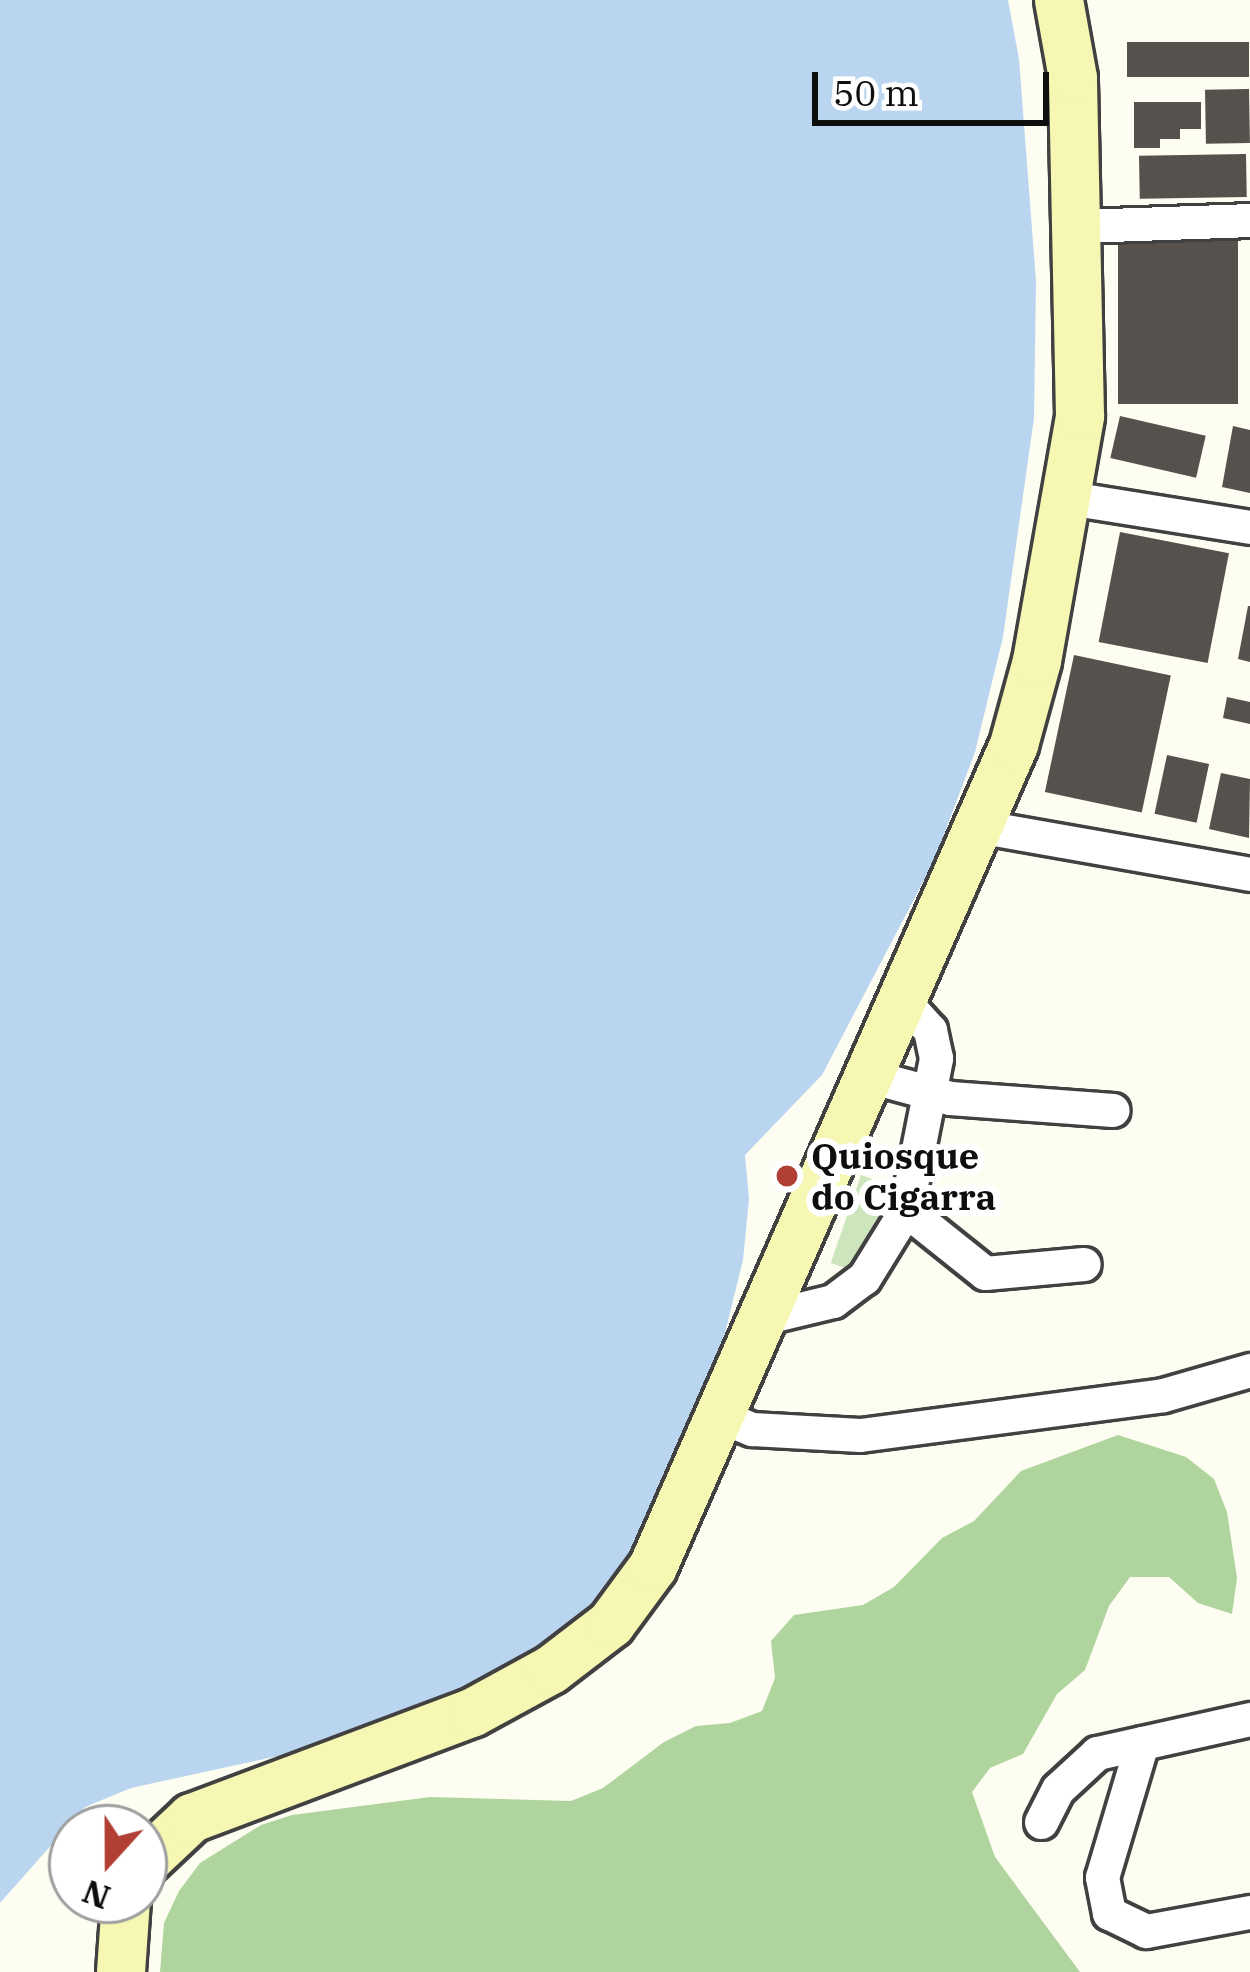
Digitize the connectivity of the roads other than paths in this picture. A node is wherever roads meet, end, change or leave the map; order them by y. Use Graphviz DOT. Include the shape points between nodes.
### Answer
graph roads {
  1 [pos="1059,0"];
  2 [pos="1250,220"];
  3 [pos="1080,226"];
  4 [pos="1069,499"];
  5 [pos="1250,527"];
  6 [pos="977,826"];
  7 [pos="1250,874"];
  8 [pos="901,998"];
  9 [pos="869,1076"];
  10 [pos="932,1093"];
  11 [pos="1113,1110"];
  12 [pos="906,1210"];
  13 [pos="1084,1264"];
  14 [pos="758,1319"];
  15 [pos="1250,1370"];
  16 [pos="716,1414"];
  17 [pos="1250,1719"];
  18 [pos="1142,1742"];
  19 [pos="1041,1822"];
  20 [pos="168,1840"];
  21 [pos="1250,1912"];
  22 [pos="124,1924"];
  23 [pos="121,1972"];
  1 -- 3 [label="main road" via="1073,78"];
  2 -- 3 [label="street"];
  3 -- 4 [label="main road" via="1080,416"];
  4 -- 5 [label="street"];
  4 -- 6 [label="main road" via="1014,745"];
  6 -- 7 [label="street"];
  6 -- 8 [label="main road"];
  8 -- 9 [label="main road"];
  8 -- 10 [label="street" via="930,1030"];
  9 -- 10 [label="street"];
  9 -- 14 [label="main road"];
  10 -- 11 [label="street"];
  10 -- 12 [label="street"];
  12 -- 13 [label="street" via="985,1273"];
  12 -- 14 [label="street" via="864,1278 833,1301"];
  14 -- 16 [label="main road"];
  15 -- 16 [label="street" via="1163,1396 860,1435 752,1430"];
  16 -- 20 [label="main road" via="653,1567 611,1624 551,1670 472,1713 192,1818"];
  17 -- 18 [label="street"];
  18 -- 19 [label="street" via="1097,1753 1058,1789"];
  18 -- 21 [label="street" via="1102,1877 1108,1913 1146,1931"];
  22 -- 23 [label="main road"];
}
